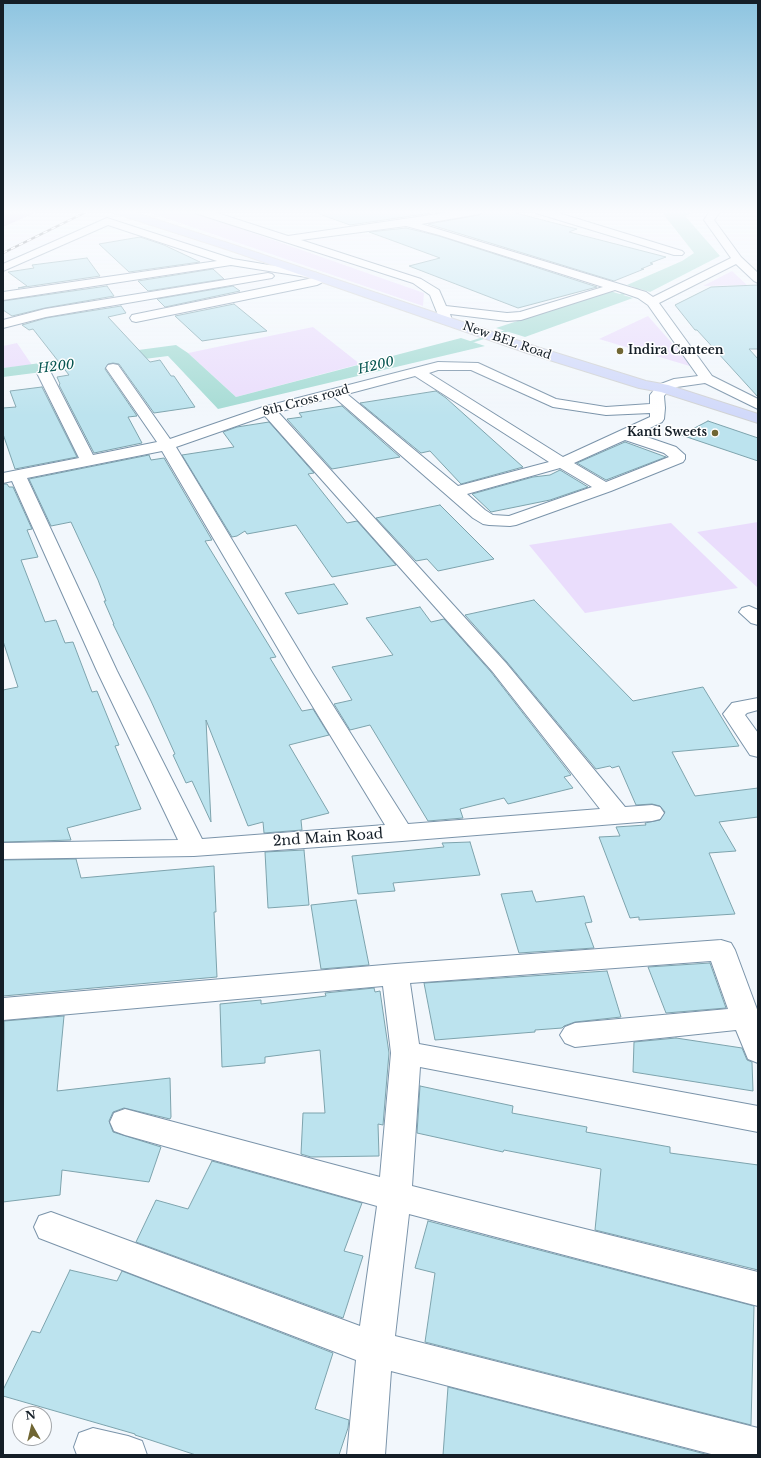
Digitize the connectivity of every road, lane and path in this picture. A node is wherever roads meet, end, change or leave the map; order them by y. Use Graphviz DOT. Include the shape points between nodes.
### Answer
graph roads {
  1 [pos="50,279"];
  2 [pos="118,279"];
  3 [pos="250,279"];
  4 [pos="326,279"];
  5 [pos="411,279"];
  6 [pos="591,279"];
  7 [pos="691,279"];
  8 [pos="112,280"];
  9 [pos="3,286"];
  10 [pos="617,287"];
  11 [pos="3,296"];
  12 [pos="647,298"];
  13 [pos="444,315"];
  14 [pos="136,318"];
  15 [pos="3,324"];
  16 [pos="113,368"];
  17 [pos="416,371"];
  18 [pos="44,373"];
  19 [pos="707,379"];
  20 [pos="336,392"];
  21 [pos="660,397"];
  22 [pos="758,405"];
  23 [pos="268,410"];
  24 [pos="758,418"];
  25 [pos="758,430"];
  26 [pos="624,434"];
  27 [pos="167,445"];
  28 [pos="88,460"];
  29 [pos="562,463"];
  30 [pos="10,476"];
  31 [pos="605,488"];
  32 [pos="455,492"];
  33 [pos="758,610"];
  34 [pos="758,619"];
  35 [pos="758,704"];
  36 [pos="758,750"];
  37 [pos="652,813"];
  38 [pos="618,815"];
  39 [pos="402,833"];
  40 [pos="194,848"];
  41 [pos="3,851"];
  42 [pos="395,974"];
  43 [pos="3,1009"];
  44 [pos="746,1018"];
  45 [pos="575,1035"];
  46 [pos="758,1051"];
  47 [pos="406,1053"];
  48 [pos="758,1119"];
  49 [pos="125,1122"];
  50 [pos="395,1196"];
  51 [pos="52,1228"];
  52 [pos="758,1289"];
  53 [pos="375,1349"];
  54 [pos="758,1447"];
  55 [pos="366,1455"];
  1 -- 9 [label="street"];
  2 -- 8 [label="street"];
  3 -- 15 [label="street" via="45,313"];
  4 -- 13 [label="main road, New BEL Road"];
  4 -- 14 [label="street"];
  5 -- 13 [label="street" via="435,293"];
  6 -- 10 [label="street"];
  7 -- 12 [label="street"];
  8 -- 11 [label="street"];
  10 -- 12 [label="street"];
  10 -- 13 [label="street" via="521,316"];
  12 -- 19 [label="street"];
  13 -- 21 [label="main road, New BEL Road" via="512,343 644,385"];
  16 -- 27 [label="street"];
  17 -- 20 [label="street, 8th Cross road"];
  17 -- 21 [label="street, 8th Cross road" via="438,366 473,366 553,403 606,411"];
  17 -- 29 [label="street"];
  18 -- 28 [label="street"];
  19 -- 21 [label="street" via="674,383"];
  19 -- 22 [label="street"];
  20 -- 23 [label="street, 8th Cross road"];
  20 -- 32 [label="street"];
  21 -- 24 [label="main road, New BEL Road"];
  21 -- 25 [label="main road, New BEL Road"];
  21 -- 26 [label="street" via="656,420"];
  23 -- 27 [label="street, 8th Cross road"];
  23 -- 38 [label="street" via="499,667"];
  26 -- 29 [label="street"];
  26 -- 31 [label="street" via="670,450 677,455 677,459"];
  27 -- 28 [label="street, 8th Cross road"];
  27 -- 39 [label="street" via="303,674"];
  28 -- 30 [label="street, 8th Cross road"];
  29 -- 31 [label="street"];
  29 -- 32 [label="street"];
  30 -- 40 [label="street"];
  31 -- 32 [label="street" via="510,521 489,520"];
  33 -- 34 [label="street" via="749,612"];
  35 -- 36 [label="street" via="740,708 734,714"];
  37 -- 38 [label="street, 2nd Main Road"];
  38 -- 39 [label="street, 2nd Main Road"];
  39 -- 40 [label="street, 2nd Main Road"];
  40 -- 41 [label="street, 2nd Main Road"];
  42 -- 43 [label="street"];
  42 -- 44 [label="street" via="721,950"];
  42 -- 47 [label="street"];
  44 -- 45 [label="street"];
  44 -- 46 [label="street"];
  47 -- 48 [label="street"];
  47 -- 50 [label="street"];
  49 -- 50 [label="street"];
  50 -- 52 [label="street"];
  50 -- 53 [label="street"];
  51 -- 53 [label="street"];
  53 -- 54 [label="street"];
  53 -- 55 [label="street"];
}
